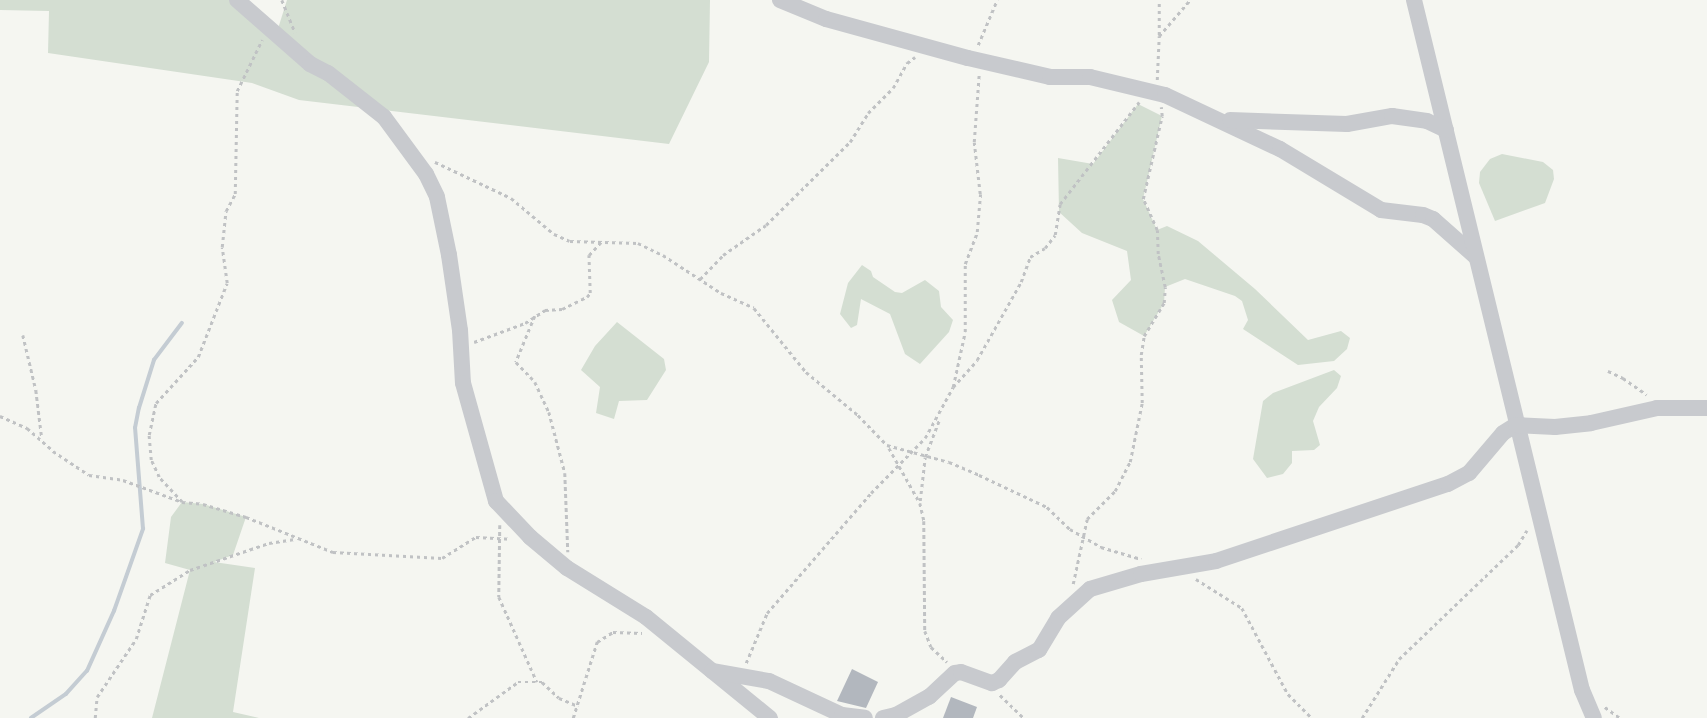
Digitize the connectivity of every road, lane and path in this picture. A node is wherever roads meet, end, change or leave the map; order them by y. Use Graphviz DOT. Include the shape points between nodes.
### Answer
graph roads {
  1 [pos="237,0"];
  2 [pos="780,0"];
  3 [pos="997,0"];
  4 [pos="1159,0"];
  5 [pos="1189,0"];
  6 [pos="1414,0"];
  7 [pos="267,27"];
  8 [pos="1159,36"];
  9 [pos="935,50"];
  10 [pos="977,60"];
  11 [pos="1154,92"];
  12 [pos="1221,119"];
  13 [pos="1446,130"];
  14 [pos="432,160"];
  15 [pos="602,242"];
  16 [pos="1476,257"];
  17 [pos="699,279"];
  18 [pos="535,317"];
  19 [pos="23,335"];
  20 [pos="461,347"];
  21 [pos="1608,371"];
  22 [pos="953,387"];
  23 [pos="1648,396"];
  24 [pos="1707,408"];
  25 [pos="941,413"];
  26 [pos="0,416"];
  27 [pos="1517,425"];
  28 [pos="42,439"];
  29 [pos="887,445"];
  30 [pos="910,453"];
  31 [pos="925,457"];
  32 [pos="900,464"];
  33 [pos="496,501"];
  34 [pos="182,502"];
  35 [pos="920,503"];
  36 [pos="1539,511"];
  37 [pos="502,536"];
  38 [pos="1083,537"];
  39 [pos="296,539"];
  40 [pos="518,541"];
  41 [pos="1149,561"];
  42 [pos="567,569"];
  43 [pos="1175,569"];
  44 [pos="1072,590"];
  45 [pos="667,635"];
  46 [pos="712,671"];
  47 [pos="961,672"];
  48 [pos="743,675"];
  49 [pos="980,680"];
  50 [pos="537,681"];
  51 [pos="578,706"];
  52 [pos="95,718"];
  53 [pos="468,718"];
  54 [pos="573,718"];
  55 [pos="770,718"];
  56 [pos="865,718"];
  57 [pos="883,718"];
  58 [pos="1024,718"];
  59 [pos="1312,718"];
  60 [pos="1362,718"];
  61 [pos="1594,718"];
  1 -- 7 [label="street"];
  2 -- 9 [label="street" via="825,19"];
  3 -- 10 [label="path"];
  4 -- 8 [label="path"];
  5 -- 8 [label="path"];
  6 -- 13 [label="street"];
  7 -- 20 [label="street" via="384,117 426,174 438,197"];
  7 -- 34 [label="path" via="237,91 235,194 226,211 222,247 227,283 198,357 156,403 149,435 151,460 159,477"];
  8 -- 11 [label="path"];
  9 -- 10 [label="street"];
  9 -- 17 [label="path" via="907,63 850,142 766,225 723,255"];
  10 -- 11 [label="street" via="1049,77 1090,77"];
  10 -- 22 [label="path" via="974,142 980,194 965,264 965,332"];
  11 -- 12 [label="street"];
  11 -- 22 [label="path" via="1060,204 1055,235 1030,257 977,360"];
  11 -- 38 [label="path" via="1162,116 1143,199 1157,230 1164,303 1144,336 1142,403 1130,462 1115,491 1087,519"];
  12 -- 13 [label="street" via="1347,124 1392,116 1427,121"];
  12 -- 16 [label="street" via="1381,210 1433,219"];
  13 -- 16 [label="street"];
  14 -- 15 [label="path" via="511,198 554,234"];
  15 -- 17 [label="path" via="638,243"];
  15 -- 18 [label="path" via="589,255 587,297"];
  16 -- 27 [label="street"];
  17 -- 29 [label="path" via="754,308 806,372"];
  18 -- 20 [label="path"];
  18 -- 42 [label="path" via="516,362 535,382 549,412 565,473"];
  19 -- 28 [label="path"];
  20 -- 33 [label="street" via="463,383"];
  21 -- 23 [label="path"];
  22 -- 25 [label="path"];
  24 -- 27 [label="street" via="1657,408 1567,426"];
  25 -- 30 [label="path"];
  25 -- 31 [label="path"];
  26 -- 28 [label="path"];
  27 -- 36 [label="street"];
  27 -- 43 [label="street" via="1503,433 1469,473 1448,484 1216,561"];
  28 -- 34 [label="path" via="89,475 123,480"];
  29 -- 30 [label="path"];
  29 -- 32 [label="path"];
  30 -- 31 [label="path"];
  30 -- 32 [label="path"];
  31 -- 35 [label="path"];
  31 -- 38 [label="path" via="979,475 1047,507"];
  32 -- 35 [label="path"];
  32 -- 48 [label="path" via="767,613"];
  33 -- 37 [label="path"];
  33 -- 42 [label="street"];
  34 -- 39 [label="path" via="246,517"];
  35 -- 47 [label="path" via="925,631 931,647"];
  36 -- 60 [label="path" via="1518,545 1399,659"];
  36 -- 61 [label="street" via="1582,690"];
  37 -- 39 [label="path" via="476,537 442,558 333,552"];
  37 -- 40 [label="path"];
  37 -- 50 [label="path" via="499,597"];
  38 -- 41 [label="path"];
  38 -- 44 [label="path"];
  39 -- 52 [label="path" via="190,570 150,595 136,639 97,697"];
  42 -- 45 [label="street" via="632,607"];
  43 -- 49 [label="street" via="1090,589 1058,618 1032,656 1015,662 999,680"];
  43 -- 59 [label="path" via="1242,608 1288,694"];
  45 -- 46 [label="street"];
  45 -- 51 [label="path" via="605,634 589,661"];
  46 -- 48 [label="street"];
  46 -- 55 [label="street"];
  47 -- 49 [label="street"];
  47 -- 57 [label="street" via="929,697"];
  48 -- 56 [label="street" via="769,681 842,715"];
  49 -- 58 [label="path"];
  50 -- 51 [label="path"];
  50 -- 53 [label="path" via="518,682"];
  51 -- 54 [label="path"];
}
